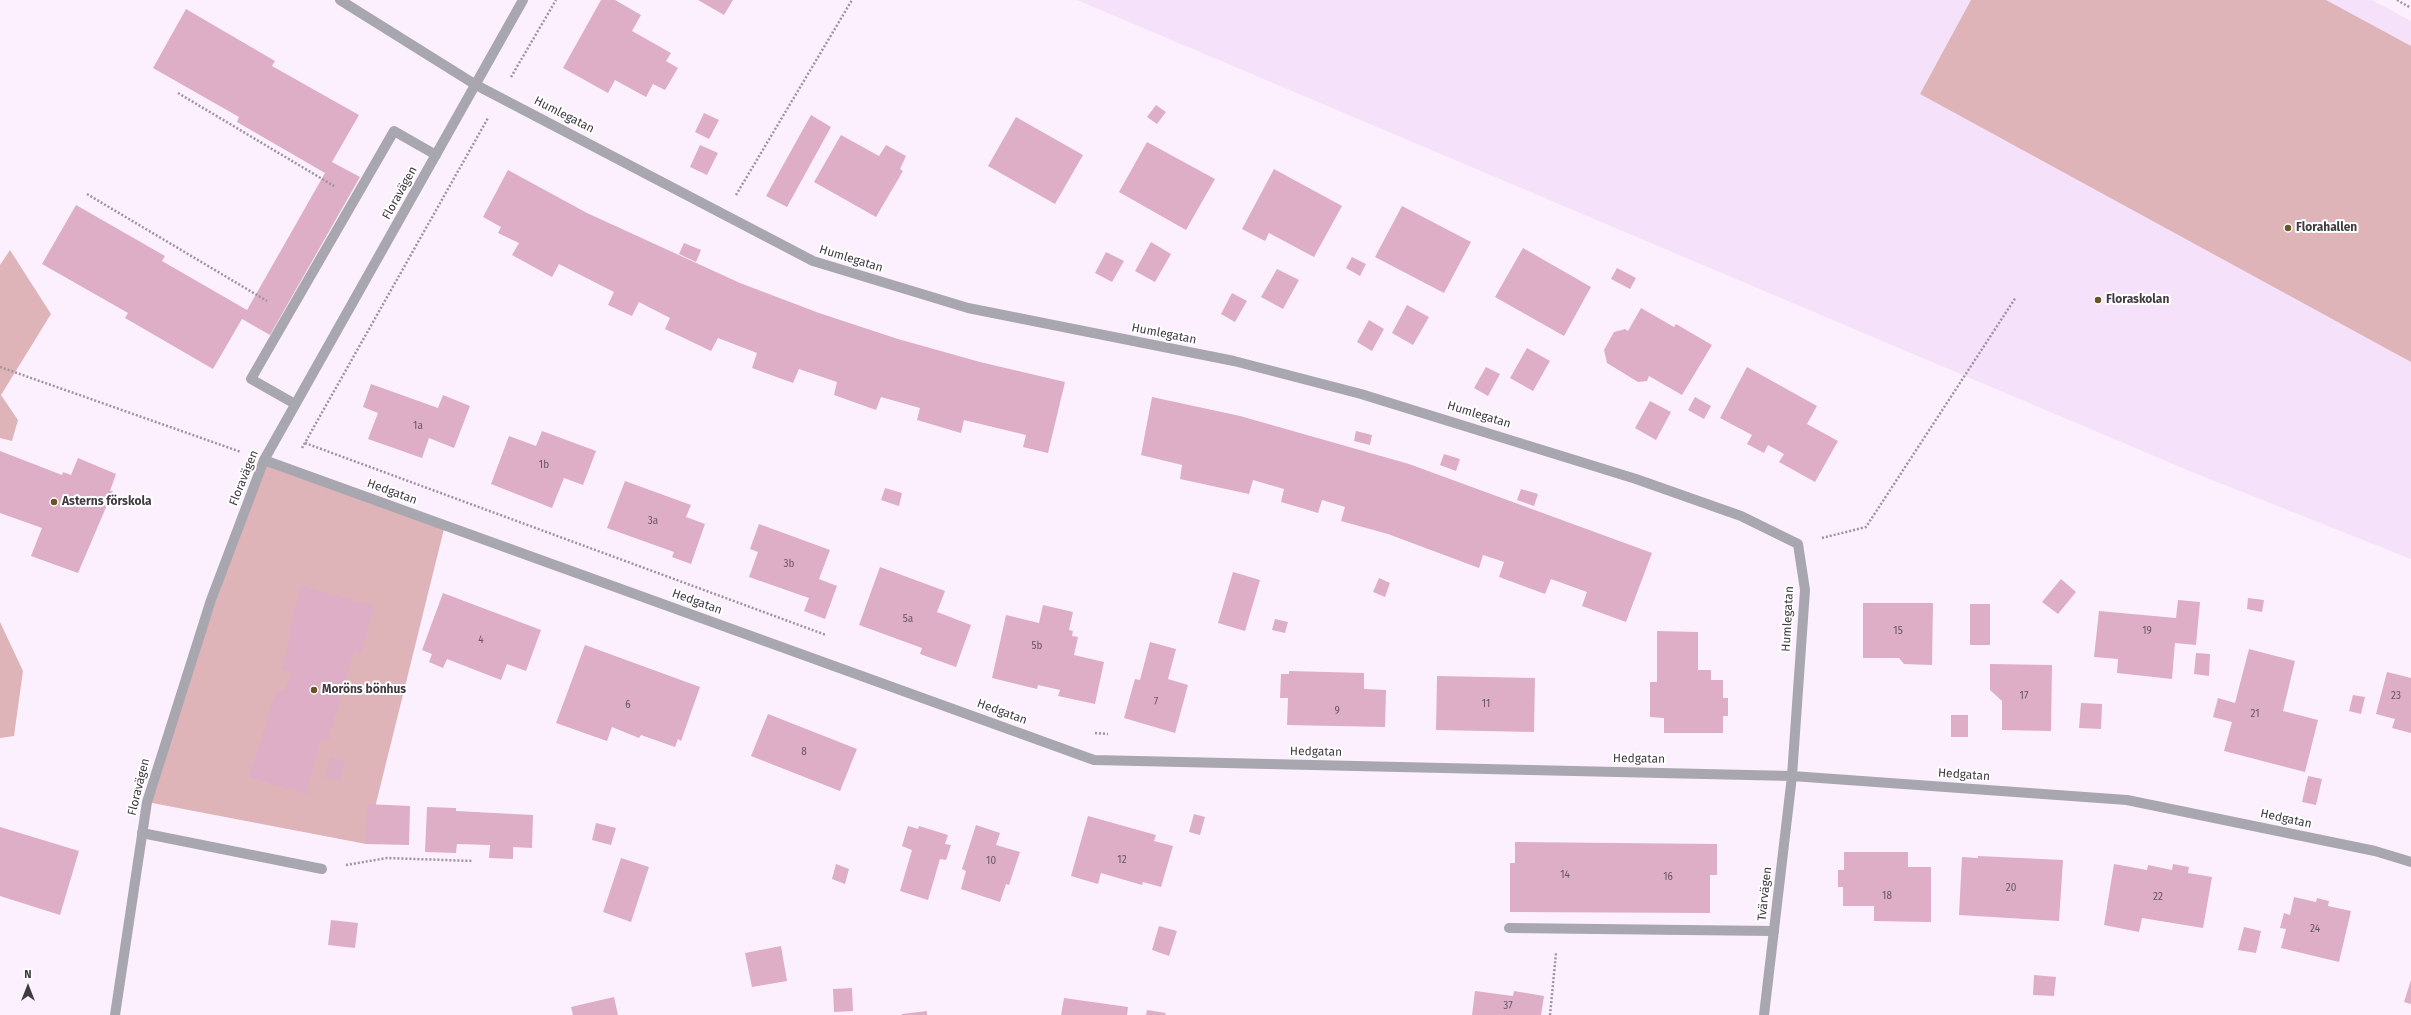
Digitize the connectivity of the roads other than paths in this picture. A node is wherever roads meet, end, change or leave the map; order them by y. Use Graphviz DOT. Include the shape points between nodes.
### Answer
graph roads {
  1 [pos="340,0"];
  2 [pos="524,0"];
  3 [pos="476,85"];
  4 [pos="436,155"];
  5 [pos="295,404"];
  6 [pos="264,460"];
  7 [pos="1792,776"];
  8 [pos="142,833"];
  9 [pos="2411,862"];
  10 [pos="322,869"];
  11 [pos="1509,928"];
  12 [pos="1774,931"];
  13 [pos="115,1015"];
  14 [pos="1764,1015"];
  1 -- 3 [label="street, Humlegatan"];
  2 -- 3 [label="street, Floravägen"];
  3 -- 4 [label="street, Floravägen"];
  3 -- 7 [label="street, Humlegatan" via="813,261 968,308 1234,361 1361,394 1636,479 1741,516 1798,544 1805,590"];
  4 -- 5 [label="street, Floravägen"];
  4 -- 5 [label="street" via="394,132 251,379"];
  5 -- 6 [label="street, Floravägen"];
  6 -- 7 [label="street, Hedgatan" via="1094,760"];
  6 -- 8 [label="street, Floravägen" via="203,622 156,768"];
  7 -- 9 [label="street, Hedgatan" via="2127,800 2367,850"];
  7 -- 12 [label="street, Tvärvägen"];
  8 -- 10 [label="street"];
  8 -- 13 [label="street, Floravägen"];
  11 -- 12 [label="street"];
  12 -- 14 [label="street, Tvärvägen"];
}
